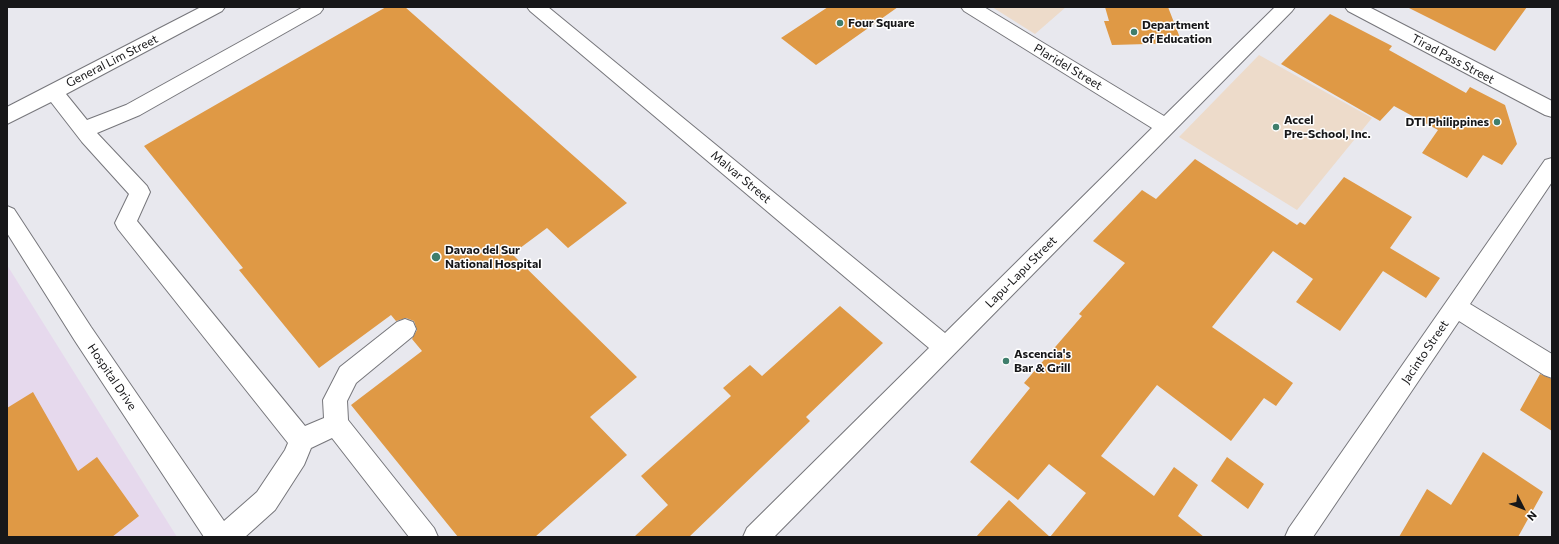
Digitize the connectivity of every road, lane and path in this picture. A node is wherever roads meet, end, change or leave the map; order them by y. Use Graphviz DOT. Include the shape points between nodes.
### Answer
graph roads {
  1 [pos="216,7"];
  2 [pos="312,7"];
  3 [pos="536,7"];
  4 [pos="970,7"];
  5 [pos="1286,7"];
  6 [pos="1354,7"];
  7 [pos="54,92"];
  8 [pos="1552,110"];
  9 [pos="7,116"];
  10 [pos="1166,127"];
  11 [pos="84,130"];
  12 [pos="1552,166"];
  13 [pos="7,215"];
  14 [pos="1456,307"];
  15 [pos="405,329"];
  16 [pos="946,348"];
  17 [pos="1552,367"];
  18 [pos="336,424"];
  19 [pos="301,440"];
  20 [pos="768,533"];
  21 [pos="1305,535"];
  22 [pos="219,537"];
  23 [pos="225,537"];
  24 [pos="425,537"];
  1 -- 7 [label="street, General Lim Street"];
  2 -- 11 [label="street" via="314,9 133,110"];
  3 -- 16 [label="street, Malvar Street"];
  4 -- 10 [label="street, Plaridel Street"];
  5 -- 10 [label="street, Lapu-Lapu Street"];
  6 -- 8 [label="street, Tirad Pass Street"];
  7 -- 9 [label="street, General Lim Street"];
  7 -- 11 [label="street"];
  10 -- 16 [label="street, Lapu-Lapu Street"];
  11 -- 19 [label="street" via="140,192 126,223"];
  12 -- 14 [label="street, Jacinto Street"];
  13 -- 22 [label="street, Hospital Drive"];
  14 -- 17 [label="street"];
  14 -- 21 [label="street, Jacinto Street"];
  15 -- 18 [label="street" via="348,375 335,400"];
  16 -- 20 [label="street, Lapu-Lapu Street"];
  18 -- 19 [label="street"];
  18 -- 24 [label="street"];
  19 -- 23 [label="street" via="295,457 266,501"];
}
